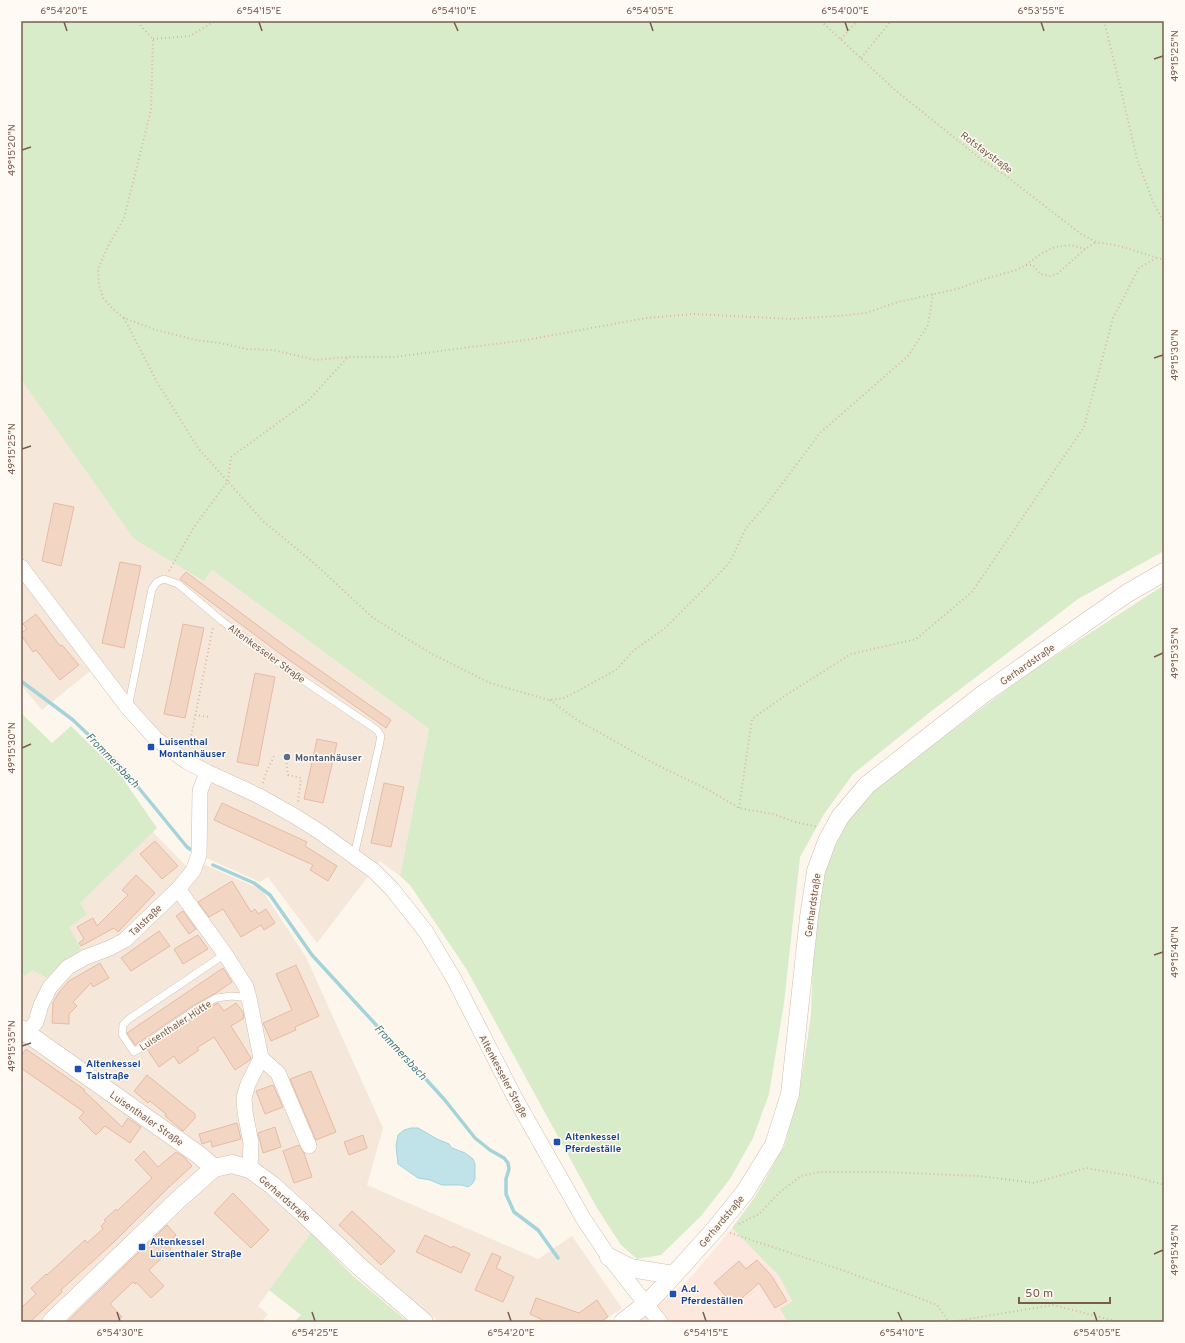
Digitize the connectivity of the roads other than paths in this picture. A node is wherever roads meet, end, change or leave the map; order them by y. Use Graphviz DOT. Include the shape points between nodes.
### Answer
graph roads {
  1 [pos="21,566"];
  2 [pos="1164,572"];
  3 [pos="128,708"];
  4 [pos="206,772"];
  5 [pos="354,856"];
  6 [pos="178,888"];
  7 [pos="225,954"];
  8 [pos="250,998"];
  9 [pos="24,1031"];
  10 [pos="261,1058"];
  11 [pos="309,1146"];
  12 [pos="214,1168"];
  13 [pos="250,1169"];
  14 [pos="609,1257"];
  15 [pos="674,1275"];
  16 [pos="646,1304"];
  17 [pos="51,1322"];
  18 [pos="424,1322"];
  19 [pos="623,1322"];
  20 [pos="660,1322"];
  1 -- 3 [label="street, Altenkesseler Straße"];
  2 -- 15 [label="street, Gerhardstraße" via="1126,594 982,695 867,785 840,817 827,841 816,871 790,1094 774,1145 745,1192"];
  3 -- 4 [label="street, Altenkesseler Straße" via="156,739"];
  3 -- 5 [label="lane, Altenkesseler Straße" via="152,589 157,582 164,579 178,584 222,621 291,672 377,730 381,736"];
  4 -- 5 [label="street, Altenkesseler Straße" via="293,815"];
  4 -- 6 [label="street, Talstraße" via="200,791 200,855 193,871"];
  5 -- 14 [label="street, Altenkesseler Straße" via="392,889 426,932 454,979 515,1098 583,1218"];
  6 -- 7 [label="street"];
  6 -- 9 [label="street, Talstraße" via="125,940 68,967 50,987 36,1022"];
  7 -- 8 [label="street"];
  7 -- 8 [label="lane, Luisenthaler Hütte" via="129,1019 123,1025 122,1034 134,1052 216,998"];
  8 -- 10 [label="street"];
  9 -- 12 [label="street, Luisenthaler Straße"];
  10 -- 11 [label="street" via="278,1073"];
  10 -- 13 [label="street" via="244,1098 251,1143"];
  12 -- 13 [label="street, Gerhardstraße" via="232,1164"];
  12 -- 17 [label="street"];
  13 -- 18 [label="street, Gerhardstraße" via="272,1185 361,1268"];
  14 -- 15 [label="street" via="630,1268"];
  14 -- 16 [label="street, Altenkesseler Straße"];
  15 -- 16 [label="street, Gerhardstraße"];
  16 -- 19 [label="street, Gerhardstraße"];
  16 -- 20 [label="street, Altenkesseler Straße"];
}
